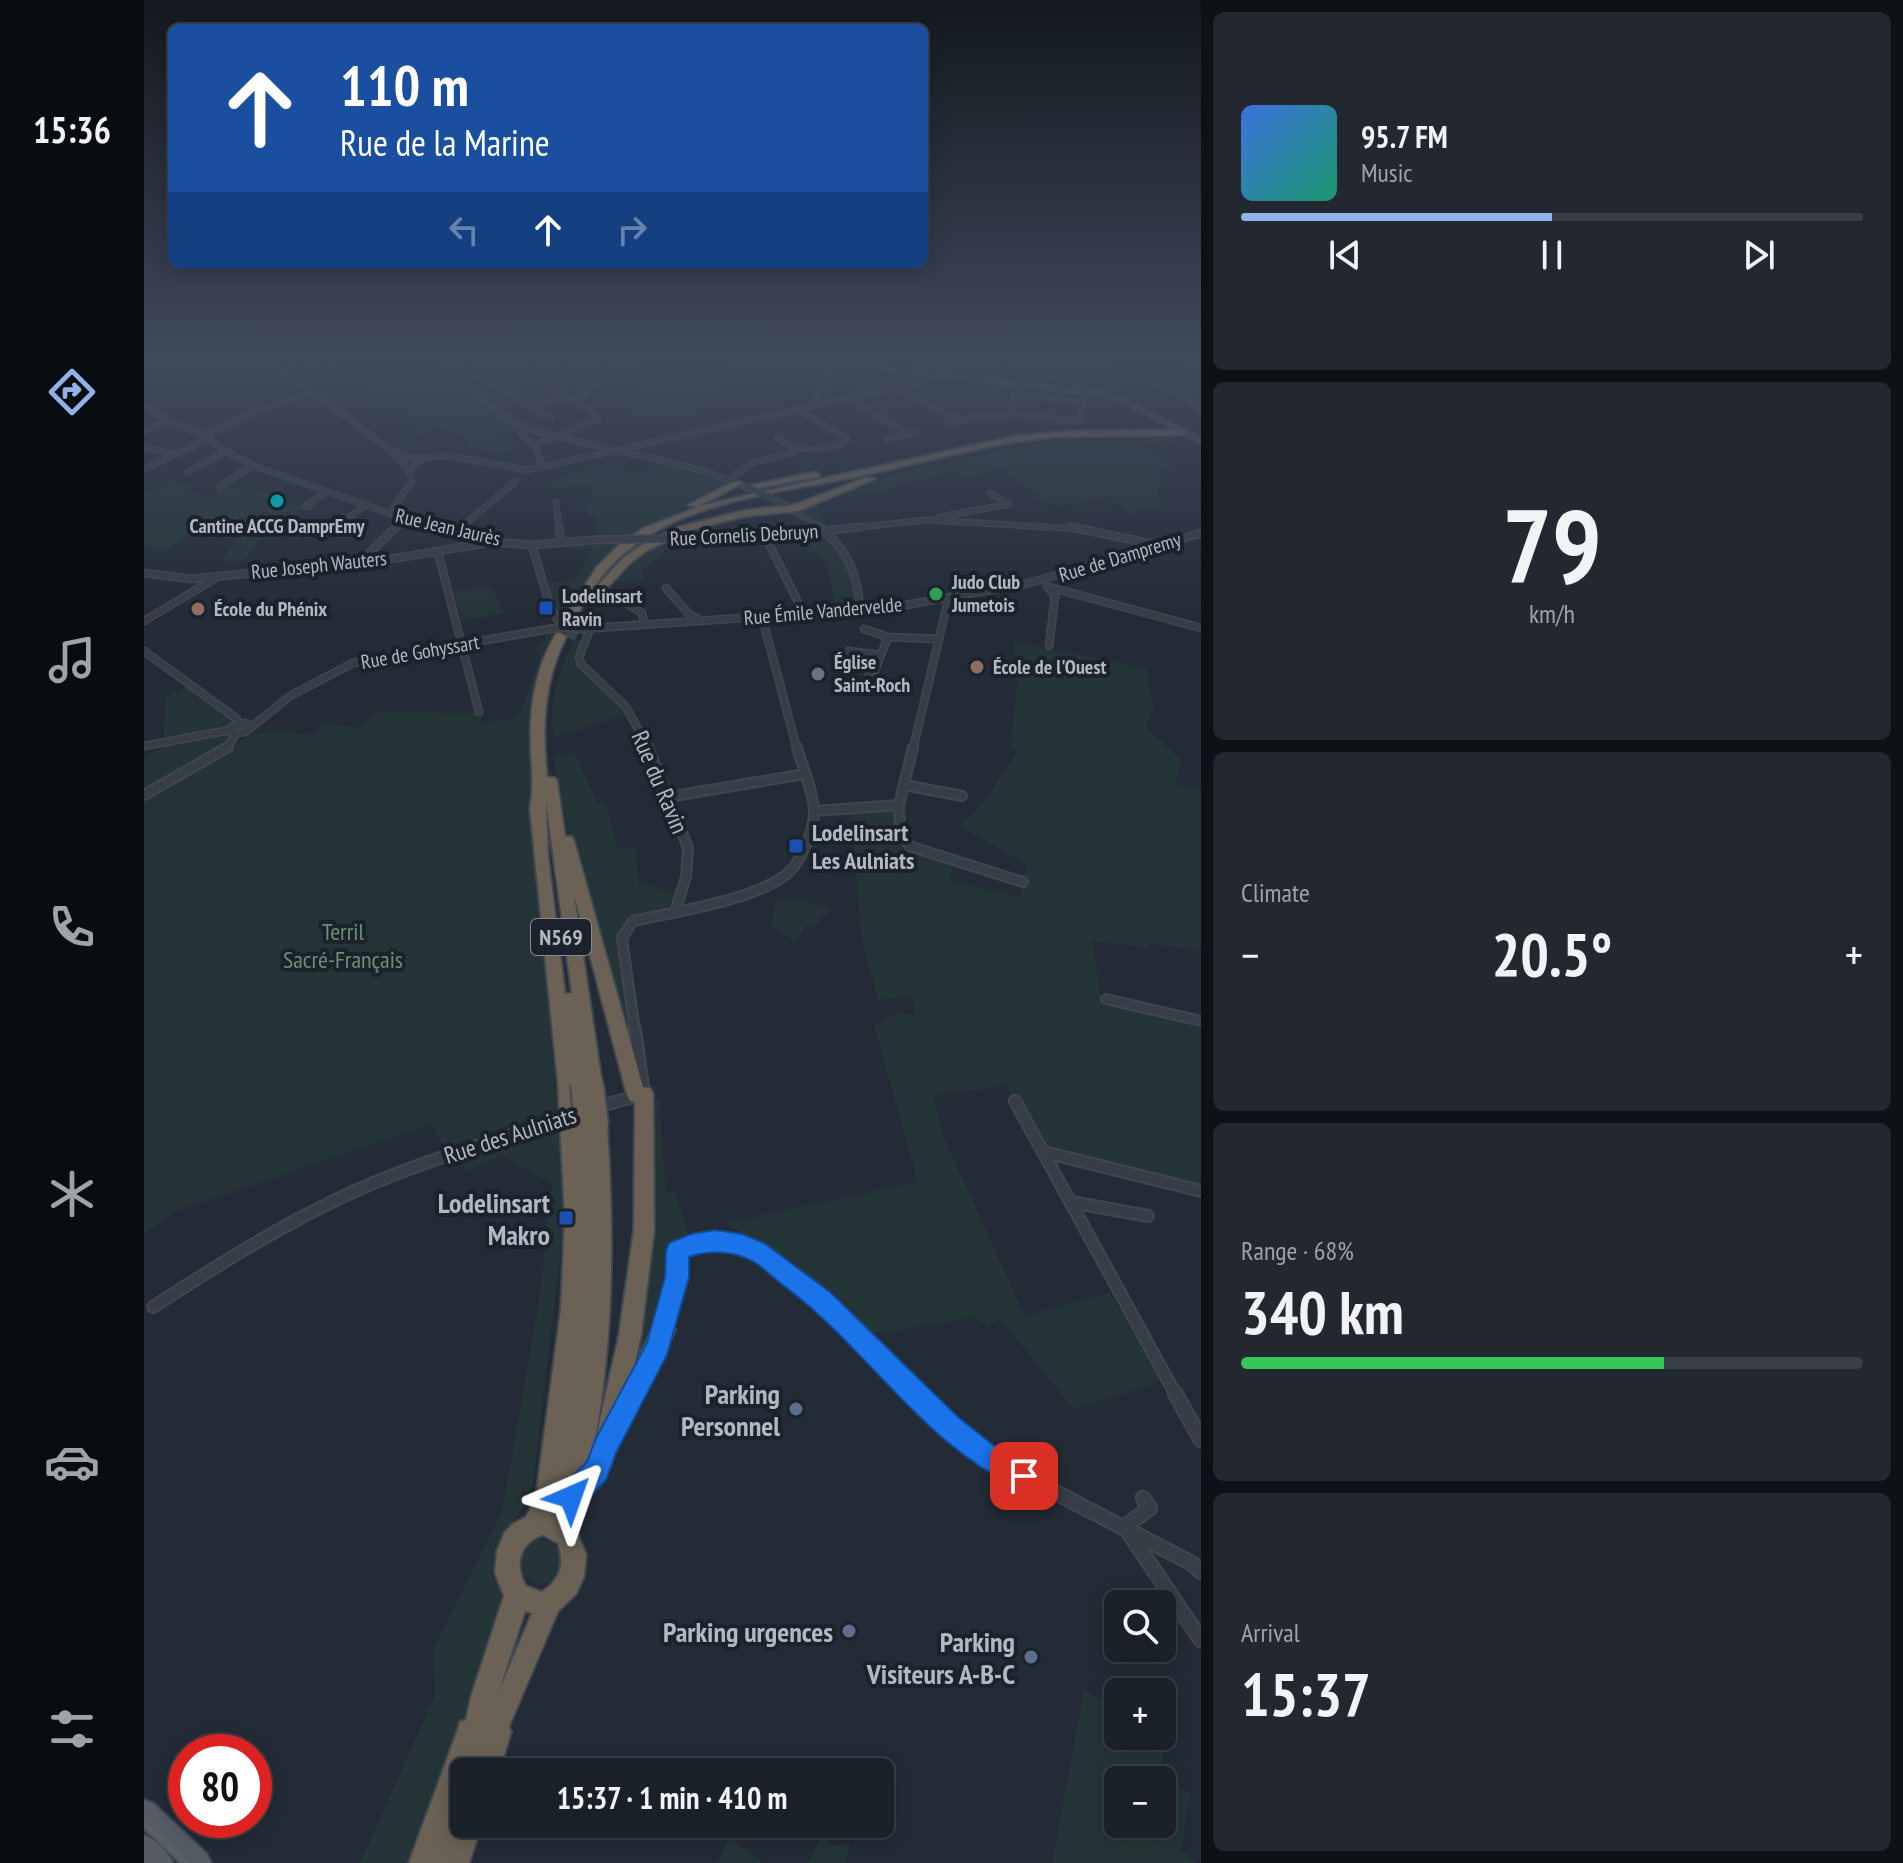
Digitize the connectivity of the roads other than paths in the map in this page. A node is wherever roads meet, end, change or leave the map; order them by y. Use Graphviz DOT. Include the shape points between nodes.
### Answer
graph roads {
  1 [pos="192,445"];
  2 [pos="217,445"];
  3 [pos="384,445"];
  4 [pos="534,445"];
  5 [pos="592,445"];
  6 [pos="638,445"];
  7 [pos="788,445"];
  8 [pos="836,445"];
  9 [pos="994,445"];
  10 [pos="1018,445"];
  11 [pos="633,446"];
  12 [pos="144,448"];
  13 [pos="614,450"];
  14 [pos="392,451"];
  15 [pos="226,452"];
  16 [pos="795,452"];
  17 [pos="175,454"];
  18 [pos="632,454"];
  19 [pos="424,458"];
  20 [pos="254,465"];
  21 [pos="543,466"];
  22 [pos="884,468"];
  23 [pos="144,469"];
  24 [pos="409,470"];
  25 [pos="899,470"];
  26 [pos="187,472"];
  27 [pos="515,482"];
  28 [pos="738,483"];
  29 [pos="220,486"];
  30 [pos="327,491"];
  31 [pos="990,493"];
  32 [pos="556,502"];
  33 [pos="366,505"];
  34 [pos="309,507"];
  35 [pos="789,507"];
  36 [pos="389,513"];
  37 [pos="406,518"];
  38 [pos="927,520"];
  39 [pos="654,528"];
  40 [pos="457,531"];
  41 [pos="825,531"];
  42 [pos="327,533"];
  43 [pos="1201,533"];
  44 [pos="765,536"];
  45 [pos="561,541"];
  46 [pos="494,542"];
  47 [pos="532,545"];
  48 [pos="1158,545"];
  49 [pos="438,552"];
  50 [pos="361,561"];
  51 [pos="144,573"];
  52 [pos="219,575"];
  53 [pos="1040,580"];
  54 [pos="1049,587"];
  55 [pos="666,588"];
  56 [pos="593,597"];
  57 [pos="624,597"];
  58 [pos="946,598"];
  59 [pos="860,610"];
  60 [pos="689,614"];
  61 [pos="804,614"];
  62 [pos="762,617"];
  63 [pos="701,620"];
  64 [pos="144,621"];
  65 [pos="673,622"];
  66 [pos="644,624"];
  67 [pos="591,627"];
  68 [pos="567,628"];
  69 [pos="1201,628"];
  70 [pos="864,629"];
  71 [pos="888,637"];
  72 [pos="938,639"];
  73 [pos="464,644"];
  74 [pos="1049,646"];
  75 [pos="144,651"];
  76 [pos="848,651"];
  77 [pos="881,655"];
  78 [pos="153,658"];
  79 [pos="144,661"];
  80 [pos="868,673"];
  81 [pos="479,712"];
  82 [pos="239,724"];
  83 [pos="249,729"];
  84 [pos="233,732"];
  85 [pos="144,746"];
  86 [pos="805,774"];
  87 [pos="904,785"];
  88 [pos="546,792"];
  89 [pos="144,795"];
  90 [pos="962,796"];
  91 [pos="668,797"];
  92 [pos="899,805"];
  93 [pos="814,811"];
  94 [pos="1023,882"];
  95 [pos="675,912"];
  96 [pos="1106,999"];
  97 [pos="1201,1021"];
  98 [pos="587,1084"];
  99 [pos="640,1094"];
  100 [pos="1015,1101"];
  101 [pos="569,1117"];
  102 [pos="1044,1152"];
  103 [pos="1201,1191"];
  104 [pos="1071,1202"];
  105 [pos="1148,1216"];
  106 [pos="153,1307"];
  107 [pos="664,1330"];
  108 [pos="626,1395"];
  109 [pos="1201,1440"];
  110 [pos="560,1496"];
  111 [pos="1143,1498"];
  112 [pos="535,1524"];
  113 [pos="1124,1527"];
  114 [pos="561,1529"];
  115 [pos="1201,1572"];
  116 [pos="517,1595"];
  117 [pos="549,1602"];
  118 [pos="1200,1636"];
  119 [pos="496,1700"];
  120 [pos="478,1758"];
  121 [pos="144,1812"];
  122 [pos="450,1834"];
  123 [pos="463,1838"];
  124 [pos="144,1847"];
  125 [pos="160,1863"];
  126 [pos="198,1863"];
  127 [pos="423,1863"];
  128 [pos="439,1863"];
  129 [pos="455,1863"];
  1 -- 17 [label="street"];
  2 -- 15 [label="street, Rue Jean Jaurès"];
  3 -- 14 [label="street"];
  4 -- 21 [label="street"];
  5 -- 13 [label="street"];
  6 -- 11 [label="street"];
  7 -- 16 [label="street"];
  8 -- 16 [label="street"];
  9 -- 22 [label="highway, N569"];
  10 -- 25 [label="highway, N569"];
  11 -- 13 [label="street"];
  11 -- 18 [label="street"];
  12 -- 17 [label="street"];
  13 -- 18 [label="street"];
  13 -- 21 [label="street"];
  14 -- 19 [label="street"];
  14 -- 24 [label="street"];
  15 -- 20 [label="street, Rue Jean Jaurès"];
  15 -- 26 [label="street"];
  16 -- 28 [label="street" via="754,462"];
  17 -- 23 [label="street"];
  18 -- 28 [label="street"];
  19 -- 21 [label="street" via="450,456 522,469"];
  19 -- 24 [label="street"];
  20 -- 29 [label="street"];
  20 -- 30 [label="street, Rue Jean Jaurès"];
  22 -- 28 [label="highway"];
  22 -- 39 [label="highway, N569" via="749,497"];
  24 -- 36 [label="street" via="412,482"];
  25 -- 35 [label="highway"];
  25 -- 56 [label="highway, N569" via="686,521 634,547 608,572"];
  27 -- 40 [label="street"];
  28 -- 35 [label="street, bridge"];
  28 -- 39 [label="highway"];
  30 -- 33 [label="street, Rue Jean Jaurès"];
  30 -- 34 [label="street" via="305,506"];
  31 -- 38 [label="street, Rue Cornelis Debruyn" via="1009,504"];
  32 -- 45 [label="street"];
  33 -- 36 [label="street, Rue Jean Jaurès"];
  33 -- 42 [label="street, Rue Jean Jaurès"];
  35 -- 41 [label="street"];
  35 -- 56 [label="highway" via="717,517 662,538 626,561"];
  36 -- 37 [label="street, Rue Jean Jaurès"];
  37 -- 40 [label="street, Rue Jean Jaurès"];
  37 -- 50 [label="street"];
  38 -- 41 [label="street, Rue Cornelis Debruyn"];
  38 -- 48 [label="street, Rue Cornelis Debruyn" via="1070,527"];
  39 -- 68 [label="highway, N569" via="625,544 605,564"];
  40 -- 46 [label="street, Rue Jean Jaurès"];
  41 -- 44 [label="street, Rue Cornelis Debruyn"];
  41 -- 59 [label="street" via="856,569"];
  43 -- 48 [label="street, Rue de Dampremy"];
  44 -- 45 [label="street, Rue Cornelis Debruyn, bridge"];
  44 -- 61 [label="street"];
  45 -- 47 [label="street, Rue Cornelis Debruyn"];
  46 -- 47 [label="street, Rue Jean Jaurès"];
  46 -- 49 [label="street, Rue Joseph Wauters"];
  47 -- 68 [label="street" via="546,596"];
  48 -- 53 [label="street, Rue de Dampremy"];
  49 -- 50 [label="street, Rue Joseph Wauters"];
  49 -- 73 [label="street"];
  50 -- 52 [label="street, Rue Joseph Wauters"];
  51 -- 52 [label="street, Rue Joseph Wauters" via="191,579"];
  52 -- 64 [label="street"];
  53 -- 54 [label="street"];
  53 -- 58 [label="street, Rue Émile Vandervelde"];
  54 -- 69 [label="street"];
  54 -- 74 [label="street" via="1055,596"];
  55 -- 60 [label="street, Rue Émile Vandervelde"];
  56 -- 68 [label="highway, N569"];
  57 -- 66 [label="street" via="642,613"];
  58 -- 59 [label="street, Rue Émile Vandervelde"];
  58 -- 72 [label="street"];
  59 -- 61 [label="street, Rue Émile Vandervelde"];
  60 -- 63 [label="street, Rue Émile Vandervelde"];
  60 -- 65 [label="street, Rue Émile Vandervelde"];
  61 -- 62 [label="street, Rue Émile Vandervelde"];
  62 -- 63 [label="street, Rue Émile Vandervelde"];
  62 -- 86 [label="street"];
  63 -- 65 [label="street, Rue Émile Vandervelde"];
  65 -- 66 [label="street, Rue Émile Vandervelde"];
  66 -- 67 [label="street, Rue Émile Vandervelde"];
  67 -- 68 [label="street, Rue Émile Vandervelde"];
  67 -- 91 [label="street, Rue du Ravin" via="581,664 626,707"];
  68 -- 73 [label="street, Rue de Gohyssart"];
  68 -- 88 [label="highway, N569" via="546,709"];
  70 -- 71 [label="street"];
  71 -- 72 [label="street"];
  71 -- 77 [label="street"];
  72 -- 87 [label="street"];
  73 -- 81 [label="street"];
  73 -- 83 [label="street, Rue de Gohyssart" via="388,655 335,670 290,696"];
  75 -- 78 [label="street"];
  76 -- 77 [label="street"];
  77 -- 80 [label="street"];
  78 -- 79 [label="street"];
  78 -- 82 [label="street"];
  82 -- 83 [label="street"];
  82 -- 84 [label="street, Rue de Gohyssart"];
  83 -- 84 [label="street, Rue de Gohyssart"];
  84 -- 85 [label="street"];
  84 -- 89 [label="street, Rue de Gohyssart" via="226,750"];
  86 -- 91 [label="street"];
  86 -- 93 [label="street"];
  87 -- 90 [label="street"];
  87 -- 92 [label="street"];
  88 -- 98 [label="highway, N569"];
  88 -- 99 [label="highway" via="561,817"];
  88 -- 101 [label="highway" via="537,809"];
  91 -- 95 [label="street, Rue du Ravin" via="688,848"];
  92 -- 93 [label="street"];
  92 -- 94 [label="street" via="900,829 909,846"];
  93 -- 95 [label="street" via="791,871 773,883"];
  95 -- 99 [label="street" via="633,921 622,938"];
  96 -- 97 [label="street"];
  98 -- 110 [label="highway, N569, bridge" via="590,1278"];
  98 -- 110 [label="highway, N569, bridge" via="604,1237 598,1353"];
  99 -- 101 [label="street, Rue des Aulniats"];
  99 -- 108 [label="highway" via="644,1230"];
  100 -- 102 [label="street"];
  101 -- 106 [label="street, Rue des Aulniats" via="431,1160 329,1203 244,1248"];
  101 -- 110 [label="highway" via="574,1180 572,1309"];
  102 -- 103 [label="street"];
  102 -- 104 [label="street"];
  104 -- 105 [label="street"];
  104 -- 109 [label="street"];
  107 -- 108 [label="highway"];
  107 -- 113 [label="street" via="677,1277 677,1251 715,1241 742,1245 822,1300 966,1442"];
  108 -- 110 [label="highway" via="597,1471"];
  110 -- 112 [label="highway"];
  110 -- 114 [label="highway"];
  111 -- 113 [label="street" via="1150,1508"];
  112 -- 114 [label="highway"];
  112 -- 116 [label="highway" via="519,1534 506,1560 508,1580"];
  113 -- 115 [label="street"];
  113 -- 118 [label="street"];
  114 -- 117 [label="highway" via="572,1542 574,1565 565,1590"];
  116 -- 117 [label="highway" via="536,1604"];
  116 -- 119 [label="highway"];
  117 -- 119 [label="highway"];
  119 -- 120 [label="highway"];
  119 -- 127 [label="highway"];
  121 -- 126 [label="main road"];
  122 -- 128 [label="highway"];
  123 -- 129 [label="highway"];
  124 -- 125 [label="main road"];
}
